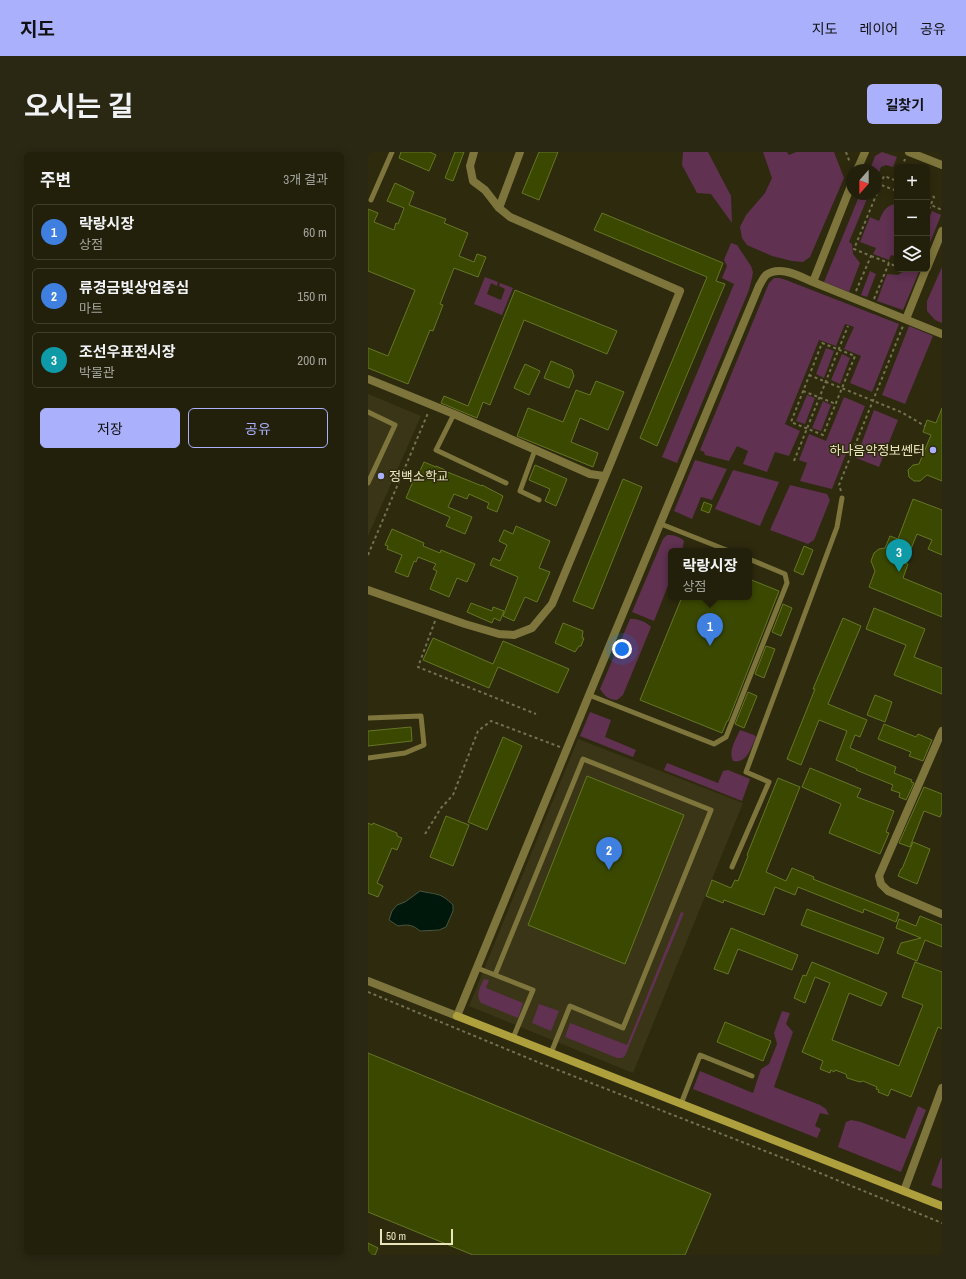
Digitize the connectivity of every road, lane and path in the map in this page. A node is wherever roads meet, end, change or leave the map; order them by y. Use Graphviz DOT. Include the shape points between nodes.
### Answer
graph roads {
  1 [pos="392,152"];
  2 [pos="474,152"];
  3 [pos="520,152"];
  4 [pos="846,152"];
  5 [pos="865,152"];
  6 [pos="909,152"];
  7 [pos="851,164"];
  8 [pos="860,164"];
  9 [pos="942,165"];
  10 [pos="894,179"];
  11 [pos="882,180"];
  12 [pos="882,186"];
  13 [pos="894,191"];
  14 [pos="930,195"];
  15 [pos="846,198"];
  16 [pos="371,200"];
  17 [pos="874,200"];
  18 [pos="931,205"];
  19 [pos="499,208"];
  20 [pos="942,210"];
  21 [pos="942,231"];
  22 [pos="870,256"];
  23 [pos="930,261"];
  24 [pos="889,263"];
  25 [pos="894,266"];
  26 [pos="925,272"];
  27 [pos="812,282"];
  28 [pos="853,298"];
  29 [pos="871,306"];
  30 [pos="906,320"];
  31 [pos="848,326"];
  32 [pos="942,334"];
  33 [pos="839,350"];
  34 [pos="810,375"];
  35 [pos="368,379"];
  36 [pos="826,382"];
  37 [pos="842,388"];
  38 [pos="803,391"];
  39 [pos="819,398"];
  40 [pos="874,401"];
  41 [pos="836,404"];
  42 [pos="431,405"];
  43 [pos="368,412"];
  44 [pos="454,414"];
  45 [pos="925,426"];
  46 [pos="807,428"];
  47 [pos="535,450"];
  48 [pos="794,461"];
  49 [pos="604,476"];
  50 [pos="368,483"];
  51 [pos="506,483"];
  52 [pos="842,498"];
  53 [pos="539,500"];
  54 [pos="661,524"];
  55 [pos="721,548"];
  56 [pos="368,555"];
  57 [pos="752,560"];
  58 [pos="368,590"];
  59 [pos="438,615"];
  60 [pos="589,695"];
  61 [pos="536,714"];
  62 [pos="368,718"];
  63 [pos="942,731"];
  64 [pos="566,750"];
  65 [pos="368,758"];
  66 [pos="425,834"];
  67 [pos="732,867"];
  68 [pos="942,914"];
  69 [pos="477,968"];
  70 [pos="495,975"];
  71 [pos="368,981"];
  72 [pos="368,992"];
  73 [pos="457,1016"];
  74 [pos="513,1038"];
  75 [pos="551,1053"];
  76 [pos="752,1076"];
  77 [pos="942,1088"];
  78 [pos="681,1104"];
  79 [pos="904,1192"];
  80 [pos="942,1206"];
  81 [pos="942,1223"];
  1 -- 16 [label="lane"];
  2 -- 19 [label="street" via="470,166 474,180"];
  3 -- 19 [label="street"];
  4 -- 7 [label="path"];
  5 -- 8 [label="street"];
  6 -- 9 [label="street"];
  10 -- 11 [label="path" via="884,176"];
  12 -- 13 [label="path"];
  14 -- 18 [label="path" via="934,197"];
  15 -- 27 [label="street"];
  17 -- 22 [label="path" via="854,249"];
  18 -- 20 [label="path"];
  19 -- 49 [label="street" via="510,217 680,291"];
  21 -- 23 [label="street"];
  22 -- 24 [label="path"];
  22 -- 28 [label="path"];
  24 -- 25 [label="path"];
  24 -- 29 [label="path"];
  26 -- 30 [label="street"];
  27 -- 28 [label="street"];
  27 -- 54 [label="street" via="777,270 766,276 759,286"];
  28 -- 29 [label="street"];
  29 -- 30 [label="street"];
  30 -- 32 [label="street"];
  30 -- 40 [label="path"];
  31 -- 33 [label="path"];
  33 -- 34 [label="path" via="822,343"];
  33 -- 36 [label="path"];
  33 -- 37 [label="path" via="855,356"];
  34 -- 36 [label="path"];
  34 -- 38 [label="path"];
  35 -- 42 [label="street"];
  36 -- 37 [label="path"];
  36 -- 39 [label="path"];
  37 -- 40 [label="path"];
  37 -- 41 [label="path"];
  38 -- 39 [label="path"];
  38 -- 46 [label="path" via="791,422"];
  39 -- 41 [label="path"];
  39 -- 46 [label="path"];
  40 -- 45 [label="path" via="901,412"];
  40 -- 52 [label="path" via="839,484"];
  41 -- 46 [label="path" via="823,435"];
  42 -- 44 [label="street"];
  42 -- 56 [label="path"];
  43 -- 50 [label="lane" via="395,425"];
  44 -- 47 [label="street"];
  44 -- 51 [label="lane" via="436,450"];
  46 -- 48 [label="path"];
  47 -- 49 [label="street" via="590,474"];
  47 -- 53 [label="lane" via="520,492"];
  49 -- 59 [label="street" via="552,604 532,628 514,635 499,634"];
  52 -- 67 [label="lane" via="837,526 746,772 769,782"];
  54 -- 55 [label="lane"];
  54 -- 60 [label="street"];
  57 -- 60 [label="lane" via="785,574 787,583 726,737 714,744"];
  58 -- 59 [label="street"];
  59 -- 61 [label="path" via="418,667"];
  60 -- 64 [label="street"];
  62 -- 65 [label="lane" via="421,716 424,745 405,753"];
  63 -- 68 [label="street" via="879,876 881,884 888,892"];
  64 -- 66 [label="path" via="491,721 478,731 453,796 441,808"];
  64 -- 69 [label="street"];
  69 -- 70 [label="lane"];
  69 -- 73 [label="street"];
  70 -- 74 [label="lane" via="533,990"];
  70 -- 75 [label="lane" via="583,759 711,810 623,1028 570,1006"];
  71 -- 73 [label="street"];
  72 -- 81 [label="path"];
  73 -- 74 [label="main road"];
  74 -- 75 [label="main road"];
  75 -- 78 [label="main road"];
  76 -- 78 [label="lane" via="700,1055"];
  77 -- 79 [label="street"];
  78 -- 79 [label="main road"];
  79 -- 80 [label="main road"];
}
